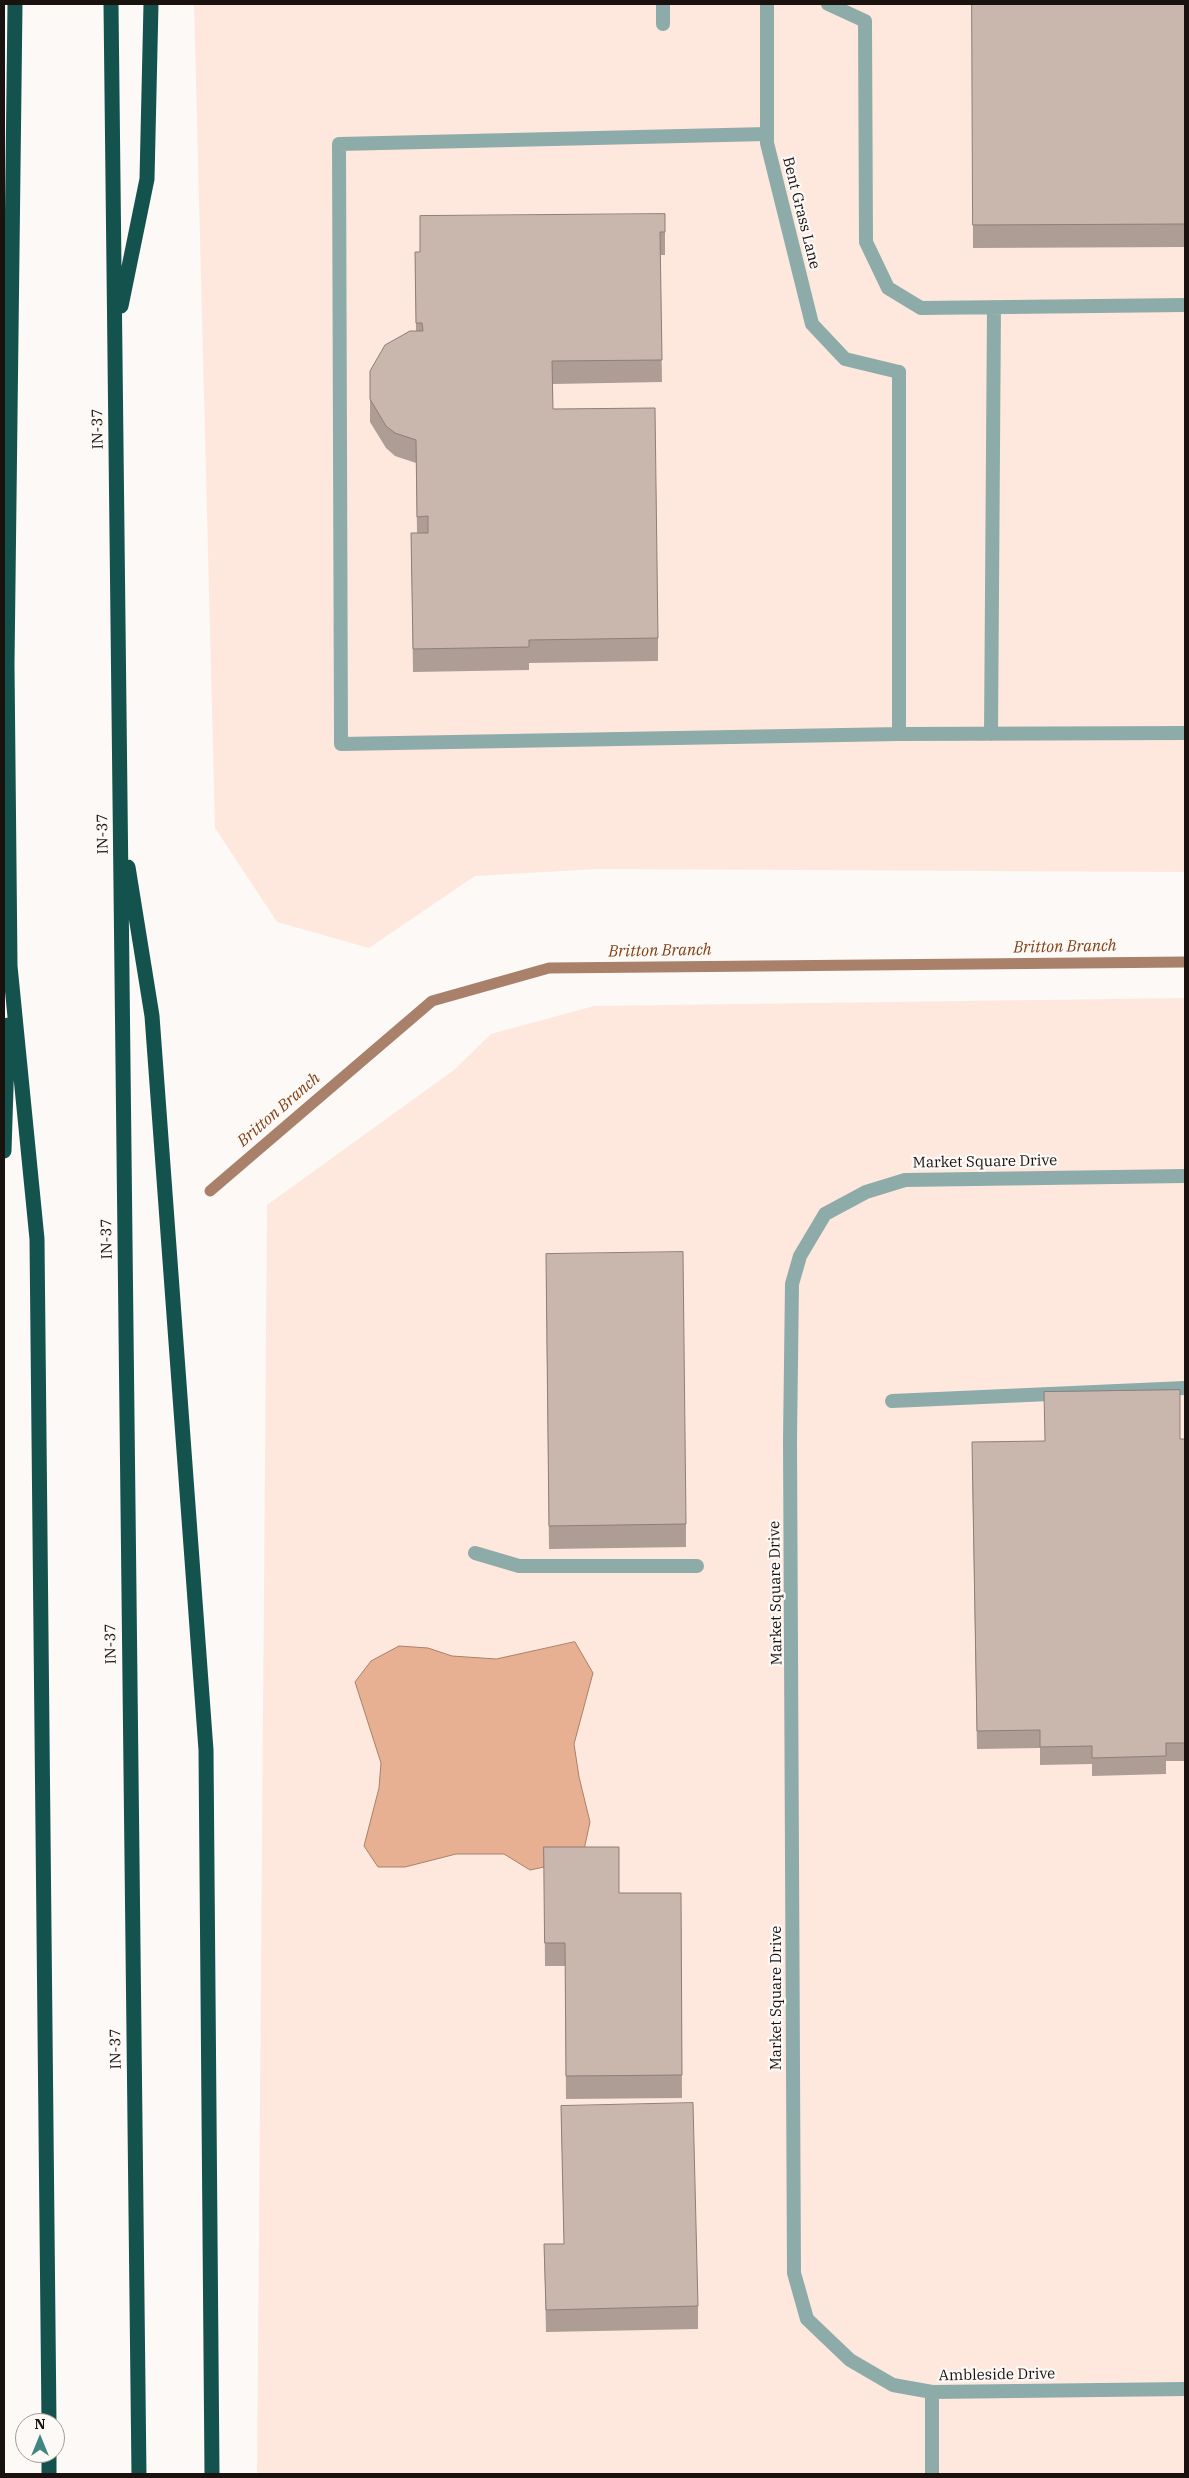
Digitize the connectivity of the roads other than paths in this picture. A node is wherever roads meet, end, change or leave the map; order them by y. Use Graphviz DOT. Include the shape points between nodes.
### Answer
graph roads {
  1 [pos="16,4"];
  2 [pos="111,4"];
  3 [pos="152,4"];
  4 [pos="662,4"];
  5 [pos="766,4"];
  6 [pos="828,4"];
  7 [pos="662,24"];
  8 [pos="768,134"];
  9 [pos="1185,306"];
  10 [pos="994,307"];
  11 [pos="115,334"];
  12 [pos="4,615"];
  13 [pos="7,664"];
  14 [pos="1185,733"];
  15 [pos="899,734"];
  16 [pos="991,734"];
  17 [pos="120,815"];
  18 [pos="10,966"];
  19 [pos="4,1151"];
  20 [pos="1185,1176"];
  21 [pos="1185,1388"];
  22 [pos="892,1401"];
  23 [pos="475,1553"];
  24 [pos="697,1566"];
  25 [pos="826,2337"];
  26 [pos="1185,2389"];
  27 [pos="932,2392"];
  28 [pos="49,2413"];
  29 [pos="139,2474"];
  30 [pos="212,2474"];
  31 [pos="932,2474"];
  1 -- 13 [label="highway"];
  2 -- 11 [label="highway, IN-37"];
  3 -- 11 [label="highway" via="146,179"];
  4 -- 7 [label="street"];
  5 -- 8 [label="street, Bent Grass Lane"];
  6 -- 10 [label="street" via="865,20 866,242 888,288 921,308"];
  8 -- 15 [label="street, Bent Grass Lane" via="812,324 845,359 899,372"];
  8 -- 15 [label="street" via="339,144 341,744"];
  9 -- 10 [label="street"];
  10 -- 16 [label="street"];
  11 -- 17 [label="highway, IN-37"];
  12 -- 13 [label="highway"];
  13 -- 18 [label="highway"];
  14 -- 16 [label="street"];
  15 -- 16 [label="street"];
  17 -- 29 [label="highway, IN-37"];
  17 -- 30 [label="highway" via="152,1016 206,1750"];
  18 -- 19 [label="highway"];
  18 -- 28 [label="highway" via="37,1239"];
  20 -- 25 [label="street, Market Square Drive" via="906,1180 866,1192 825,1214 800,1256 792,1284 790,1440 794,2273 807,2319"];
  21 -- 22 [label="street"];
  23 -- 24 [label="street" via="519,1566"];
  25 -- 27 [label="street, Ambleside Drive" via="850,2360 893,2385"];
  26 -- 27 [label="street, Ambleside Drive"];
  27 -- 31 [label="street"];
}
